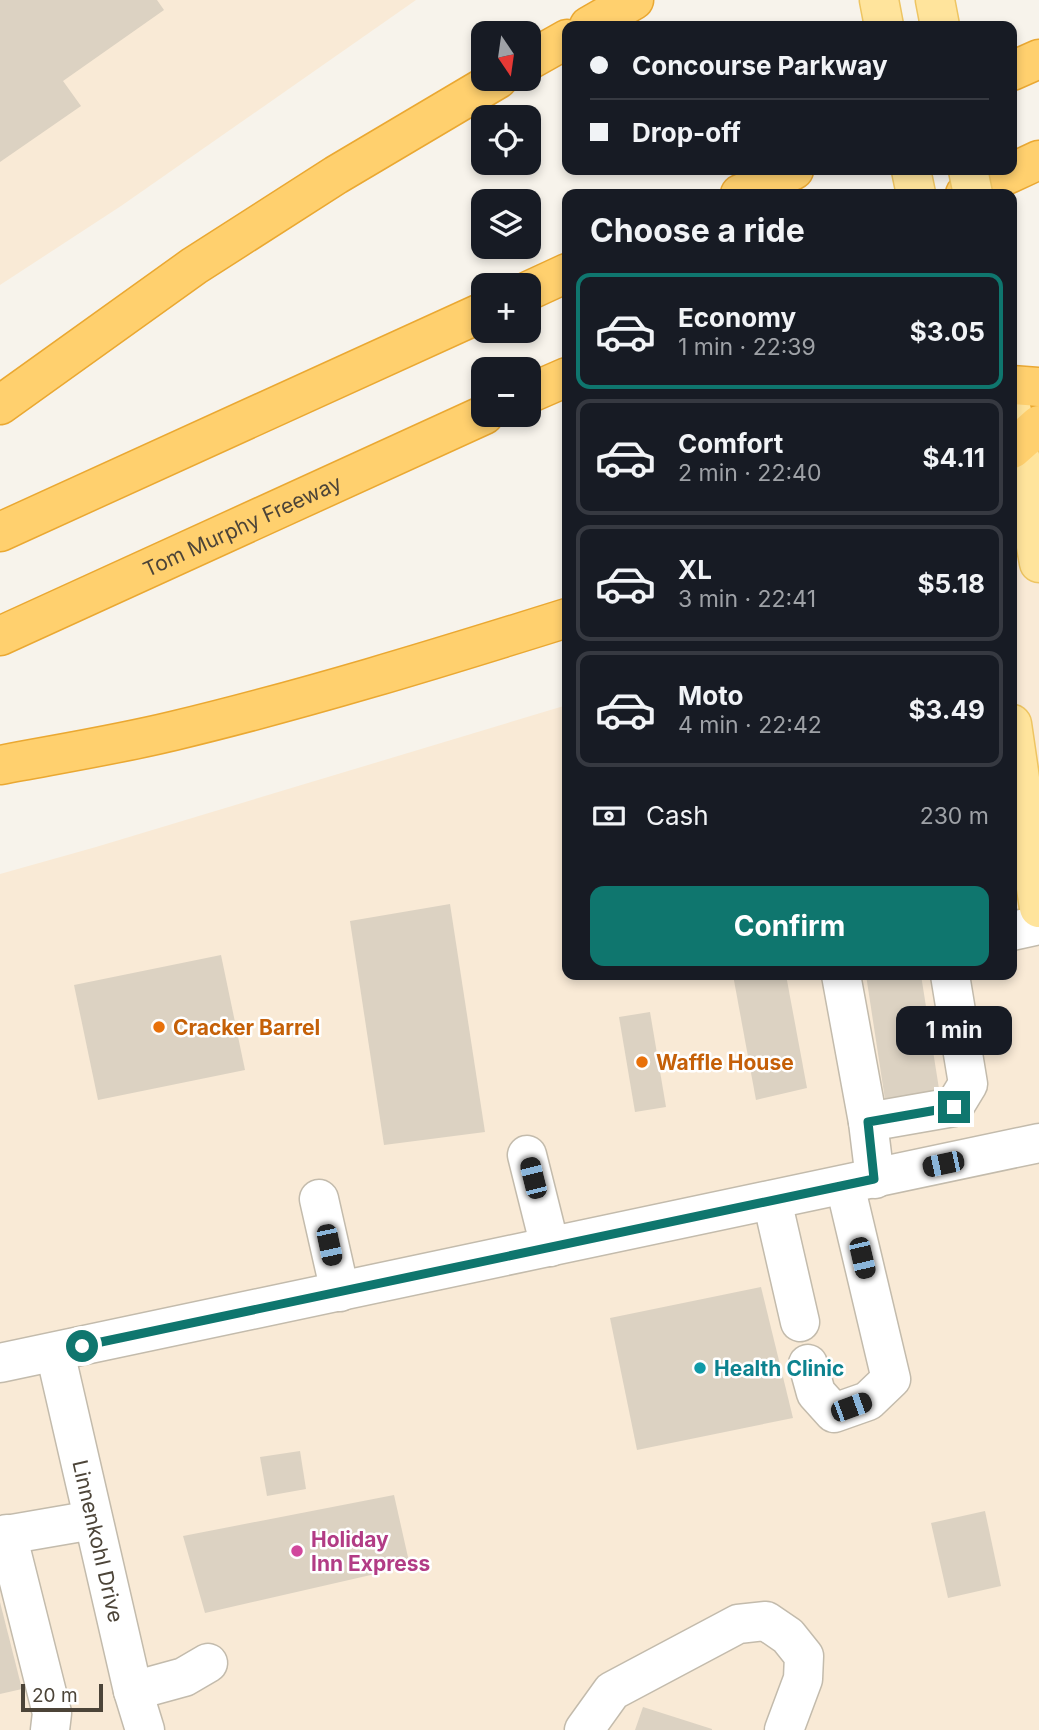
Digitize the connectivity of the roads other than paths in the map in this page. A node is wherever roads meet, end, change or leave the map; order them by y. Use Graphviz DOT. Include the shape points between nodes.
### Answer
graph roads {
  1 [pos="634,0"];
  2 [pos="935,0"];
  3 [pos="598,21"];
  4 [pos="939,21"];
  5 [pos="562,42"];
  6 [pos="541,54"];
  7 [pos="1039,59"];
  8 [pos="1017,69"];
  9 [pos="478,91"];
  10 [pos="1039,160"];
  11 [pos="1017,170"];
  12 [pos="783,175"];
  13 [pos="1006,175"];
  14 [pos="751,189"];
  15 [pos="976,189"];
  16 [pos="562,275"];
  17 [pos="541,285"];
  18 [pos="471,317"];
  19 [pos="562,379"];
  20 [pos="1017,385"];
  21 [pos="1039,387"];
  22 [pos="541,388"];
  23 [pos="0,405"];
  24 [pos="471,421"];
  25 [pos="1020,433"];
  26 [pos="0,531"];
  27 [pos="1039,563"];
  28 [pos="562,620"];
  29 [pos="0,636"];
  30 [pos="0,765"];
  31 [pos="1017,795"];
  32 [pos="1039,908"];
  33 [pos="1039,925"];
  34 [pos="1017,929"];
  35 [pos="842,980"];
  36 [pos="951,980"];
  37 [pos="868,1122"];
  38 [pos="1039,1143"];
  39 [pos="527,1155"];
  40 [pos="860,1182"];
  41 [pos="319,1199"];
  42 [pos="772,1200"];
  43 [pos="550,1247"];
  44 [pos="340,1292"];
  45 [pos="800,1322"];
  46 [pos="55,1352"];
  47 [pos="0,1363"];
  48 [pos="808,1364"];
  49 [pos="93,1520"];
  50 [pos="4,1535"];
  51 [pos="208,1663"];
  52 [pos="133,1691"];
  53 [pos="50,1730"];
  54 [pos="145,1730"];
  55 [pos="584,1730"];
  56 [pos="784,1730"];
  1 -- 3 [label="highway"];
  2 -- 4 [label="main road"];
  5 -- 6 [label="highway"];
  7 -- 8 [label="highway"];
  9 -- 23 [label="highway" via="194,266"];
  10 -- 11 [label="highway"];
  12 -- 14 [label="highway"];
  13 -- 15 [label="highway"];
  16 -- 17 [label="highway"];
  18 -- 26 [label="highway"];
  19 -- 22 [label="highway"];
  20 -- 21 [label="highway"];
  24 -- 29 [label="highway, Tom Murphy Freeway"];
  25 -- 27 [label="main road"];
  28 -- 30 [label="highway" via="335,689 159,734"];
  31 -- 32 [label="main road"];
  33 -- 34 [label="street"];
  35 -- 37 [label="street"];
  36 -- 37 [label="street" via="968,1084 954,1107"];
  37 -- 40 [label="street"];
  38 -- 40 [label="street"];
  39 -- 43 [label="street"];
  40 -- 42 [label="street"];
  40 -- 48 [label="street" via="891,1379 868,1401 834,1413 816,1393"];
  41 -- 44 [label="street"];
  42 -- 43 [label="street"];
  42 -- 45 [label="street"];
  43 -- 44 [label="street"];
  44 -- 46 [label="street"];
  46 -- 47 [label="street"];
  46 -- 49 [label="street, Linnenkohl Drive"];
  49 -- 50 [label="street"];
  49 -- 52 [label="street, Linnenkohl Drive"];
  50 -- 53 [label="street" via="52,1713"];
  51 -- 52 [label="street" via="184,1677"];
  52 -- 54 [label="street, Linnenkohl Drive"];
  55 -- 56 [label="street" via="612,1691 738,1624 766,1621 788,1636 804,1656 803,1679"];
}
